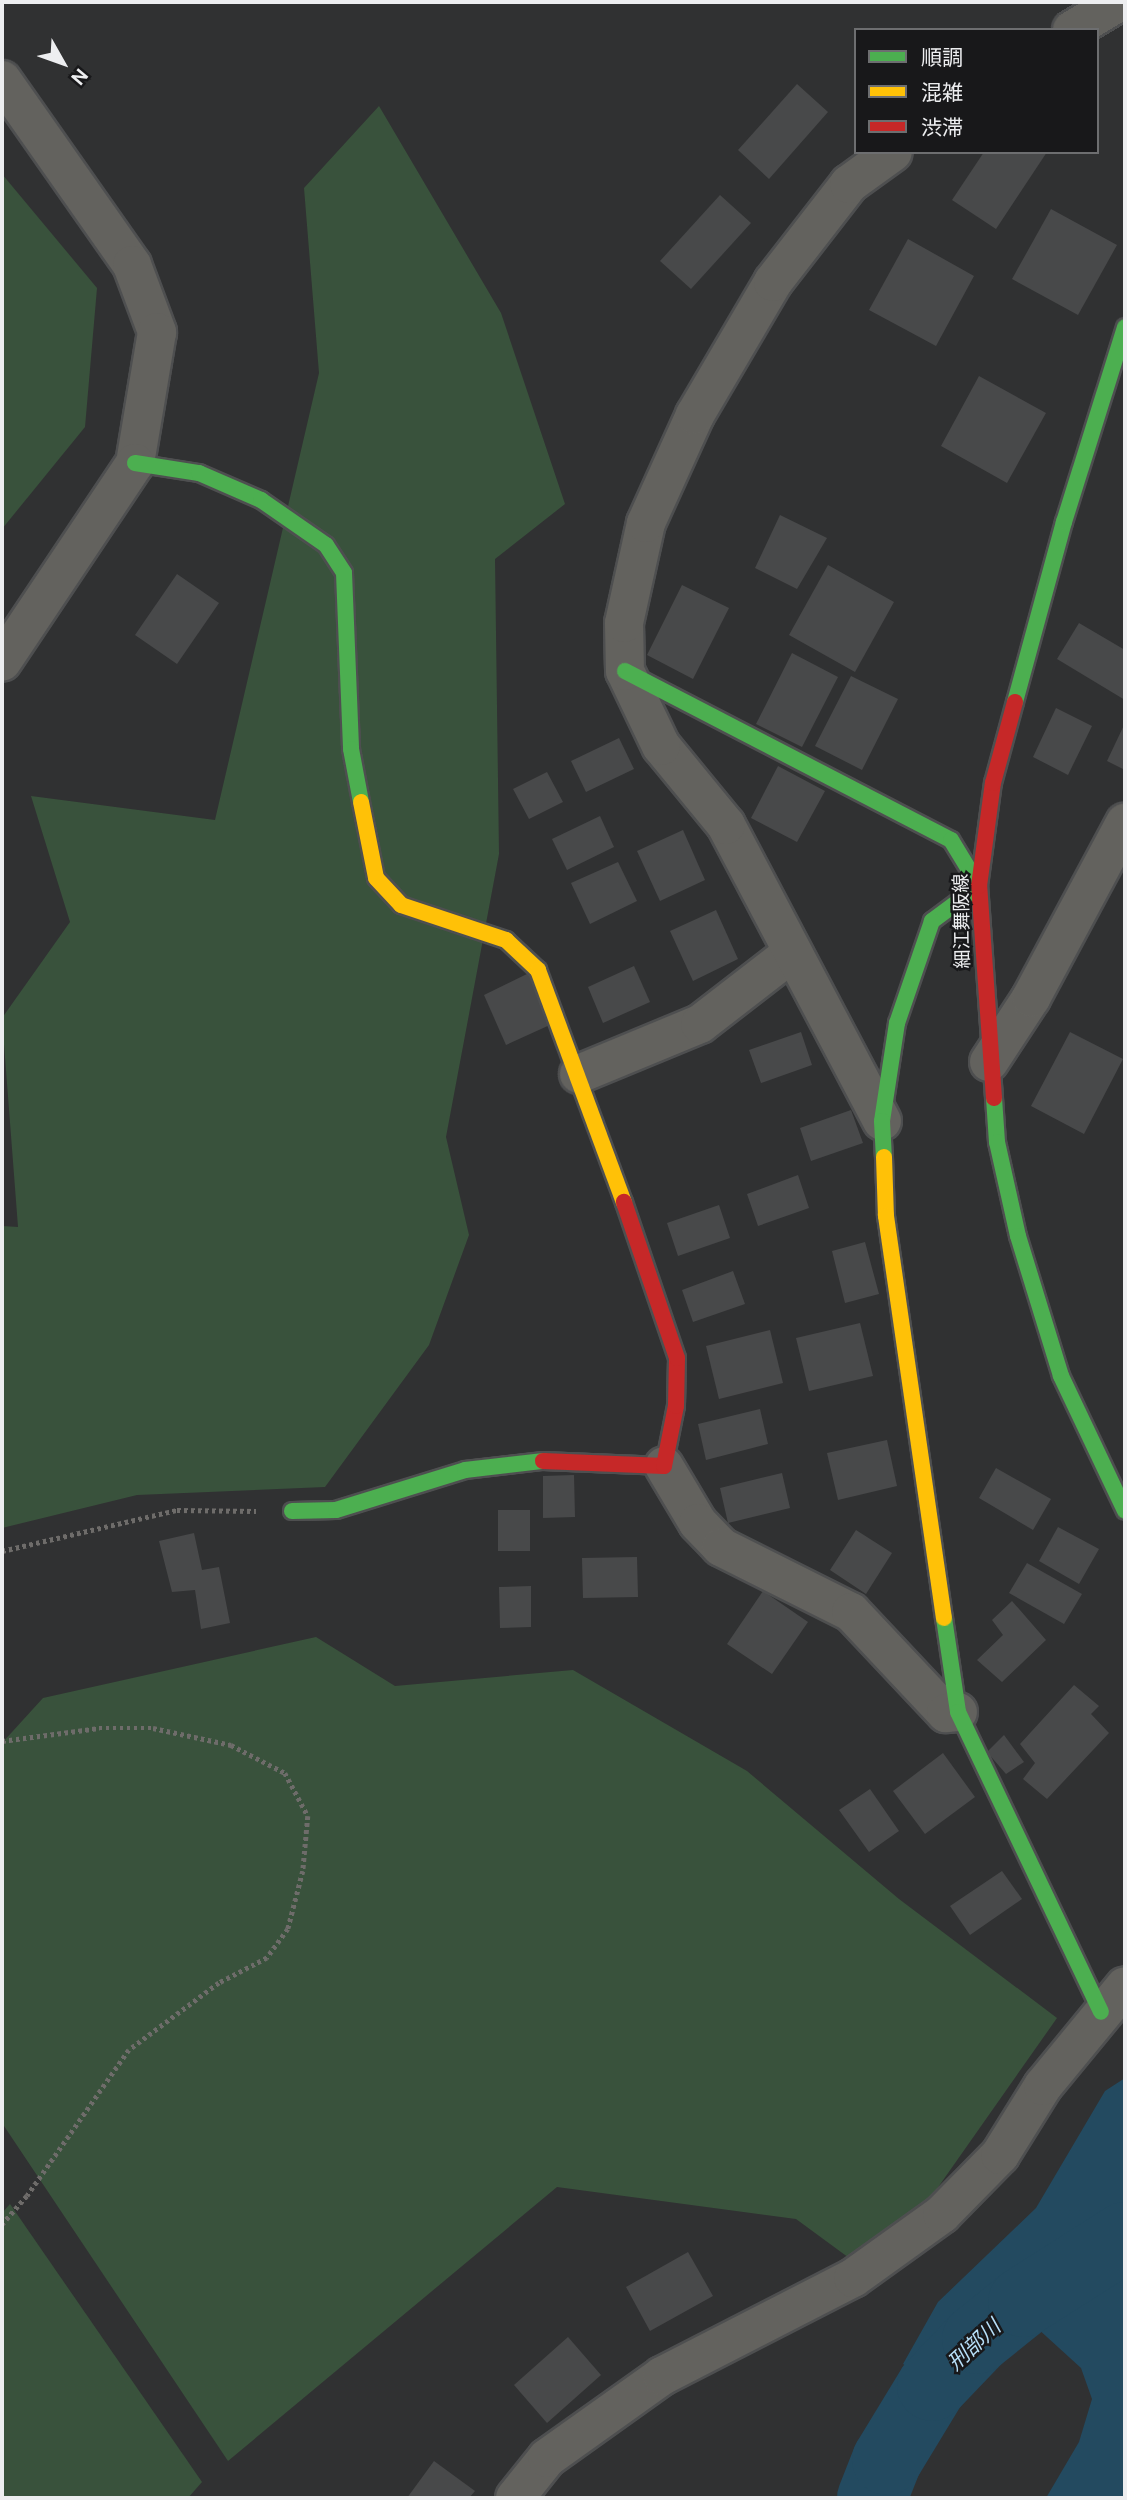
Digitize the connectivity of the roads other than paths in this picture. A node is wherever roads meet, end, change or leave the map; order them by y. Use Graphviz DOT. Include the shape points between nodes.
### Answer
graph roads {
  1 [pos="1119,2"];
  2 [pos="1075,28"];
  3 [pos="2,80"];
  4 [pos="890,154"];
  5 [pos="1125,327"];
  6 [pos="135,463"];
  7 [pos="2,662"];
  8 [pos="625,671"];
  9 [pos="1125,824"];
  10 [pos="979,886"];
  11 [pos="792,953"];
  12 [pos="989,1062"];
  13 [pos="579,1074"];
  14 [pos="882,1121"];
  15 [pos="664,1466"];
  16 [pos="1120,1486"];
  17 [pos="292,1511"];
  18 [pos="958,1712"];
  19 [pos="1113,1999"];
  20 [pos="515,2498"];
  1 -- 2 [label="street"];
  3 -- 6 [label="street" via="132,265 157,332"];
  4 -- 8 [label="street" via="849,184 773,282 695,415 646,523 624,623"];
  5 -- 10 [label="street, 細江舞阪線" via="1064,522 993,783"];
  6 -- 7 [label="street"];
  6 -- 13 [label="street" via="199,473 261,500 326,545 344,573 351,749 376,878 401,905 506,940 538,970"];
  8 -- 10 [label="street" via="951,840"];
  8 -- 11 [label="street" via="661,746 726,825"];
  9 -- 12 [label="street" via="1031,998"];
  10 -- 12 [label="street, 細江舞阪線"];
  10 -- 14 [label="street" via="932,921 897,1023"];
  11 -- 13 [label="street" via="700,1024"];
  11 -- 14 [label="street"];
  12 -- 16 [label="street, 細江舞阪線" via="997,1142 1018,1236 1061,1376"];
  13 -- 15 [label="street" via="661,1301 677,1359 676,1406"];
  14 -- 18 [label="street" via="886,1216"];
  15 -- 17 [label="street" via="513,1464 465,1470 336,1510"];
  15 -- 18 [label="street" via="698,1523 721,1547 851,1612 946,1713"];
  18 -- 19 [label="street" via="981,1768"];
  19 -- 20 [label="street" via="1043,2086 1000,2155 942,2214 853,2278 662,2376 547,2458"];
}
